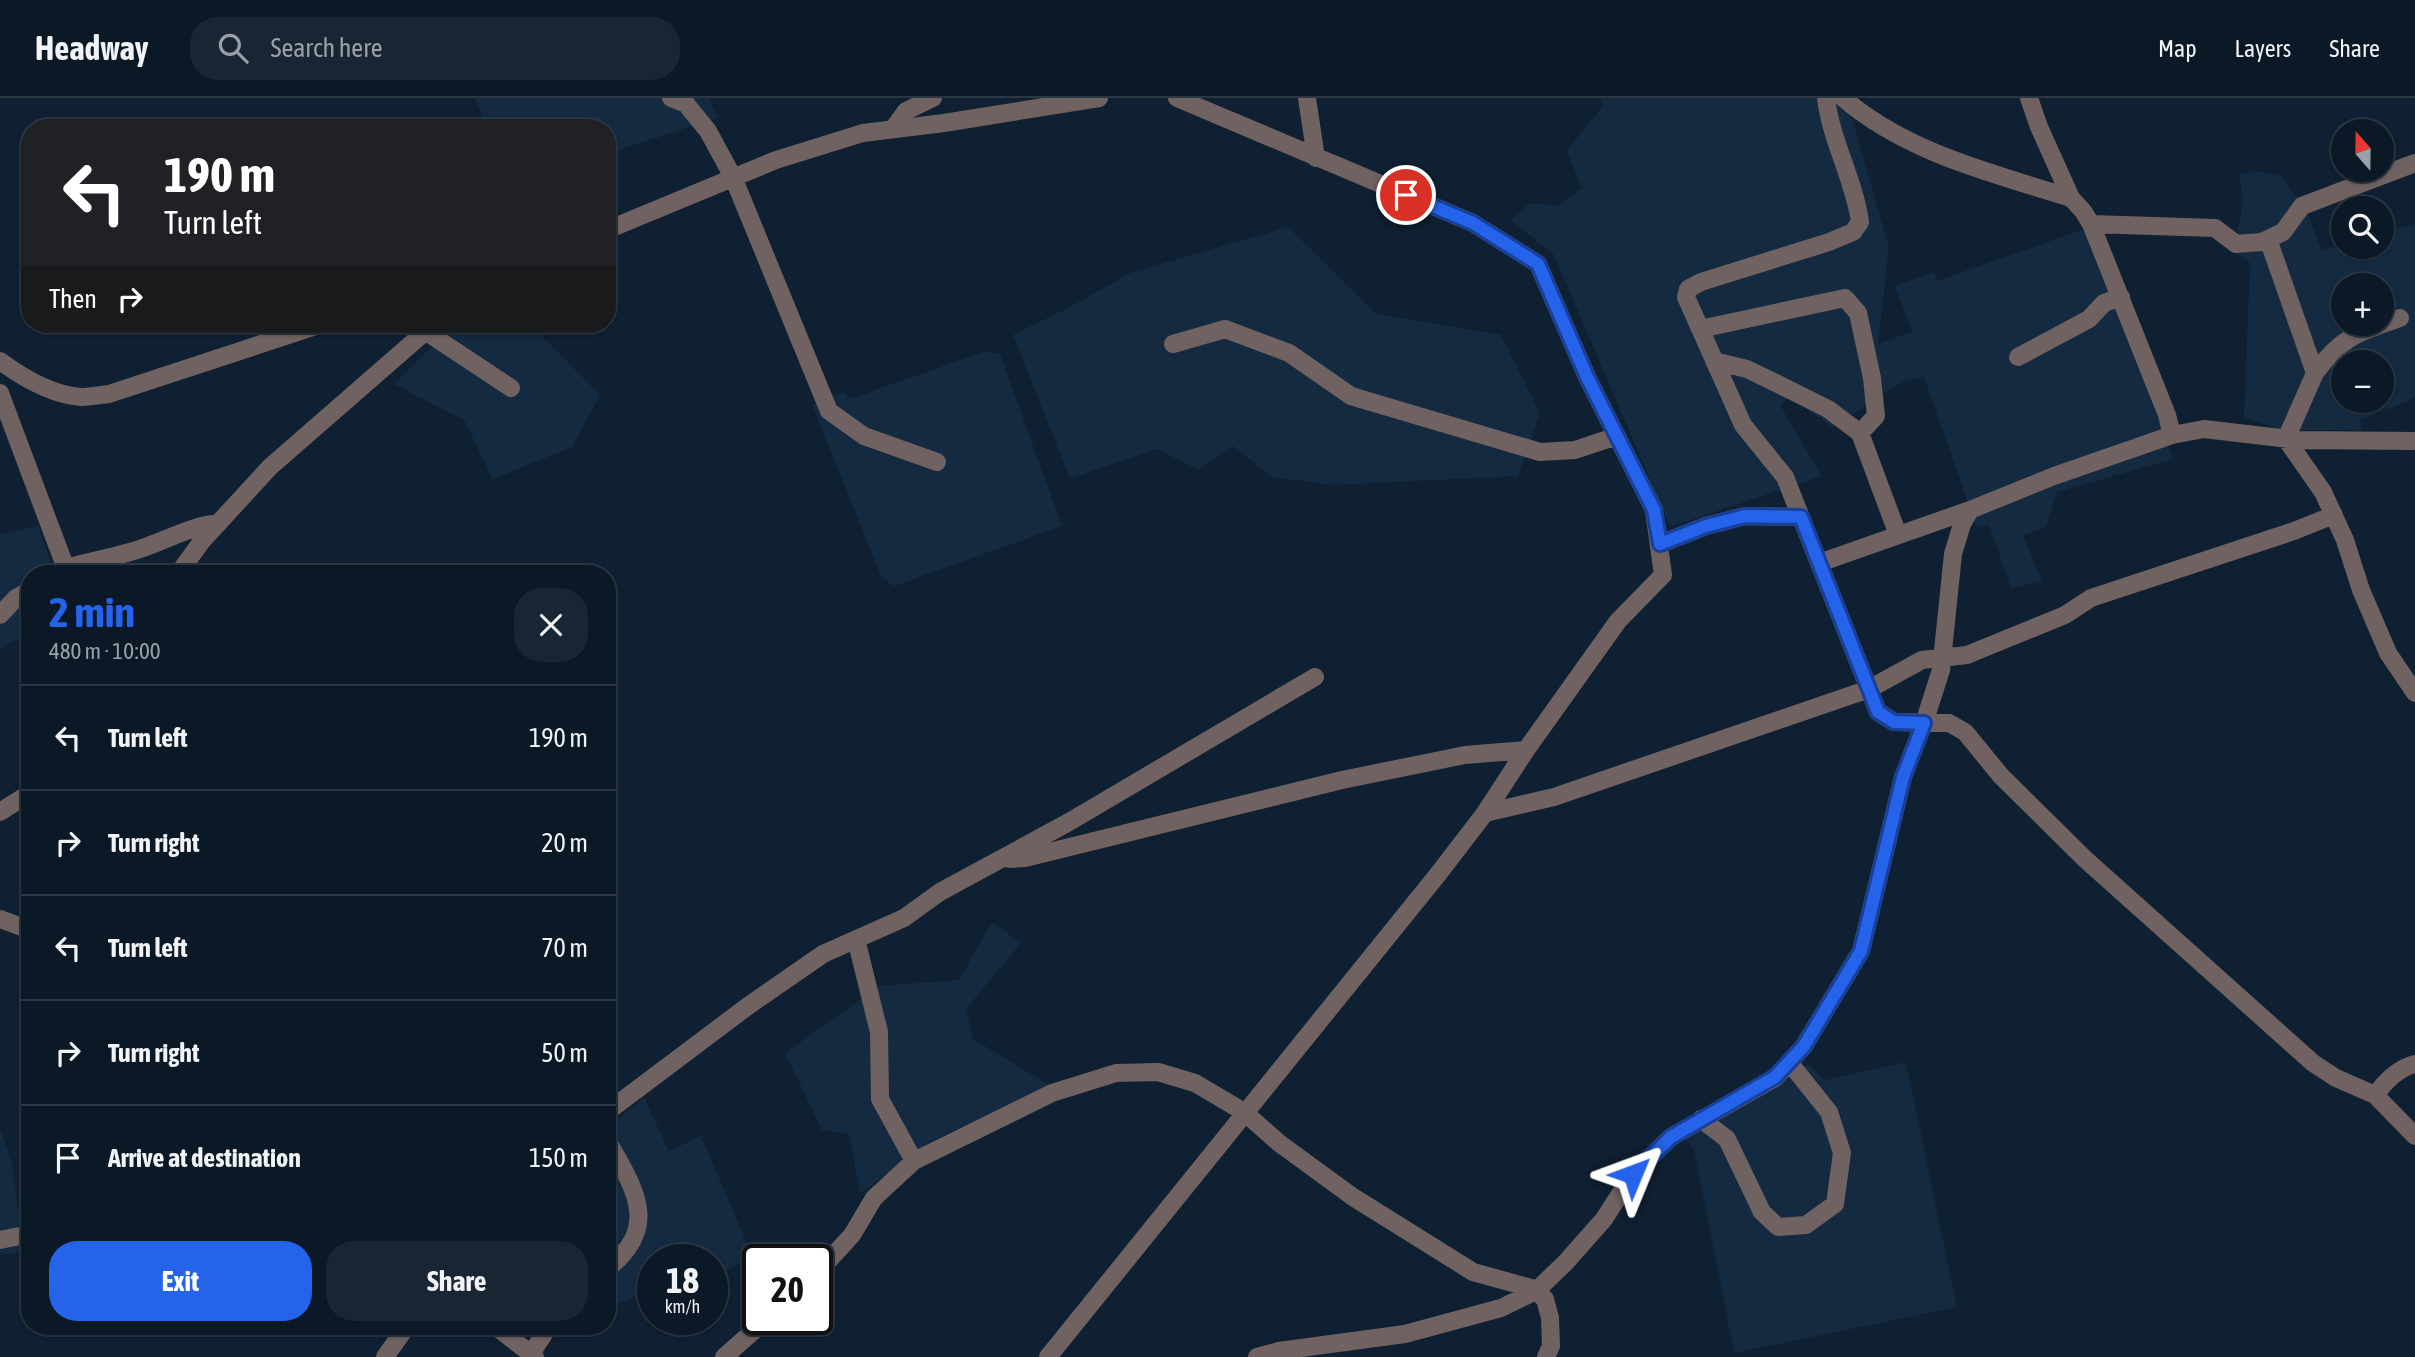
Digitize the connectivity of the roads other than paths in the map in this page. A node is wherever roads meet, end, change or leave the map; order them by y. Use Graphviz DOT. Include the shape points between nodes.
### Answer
graph roads {
  1 [pos="671,98"];
  2 [pos="894,98"];
  3 [pos="933,98"];
  4 [pos="1099,98"];
  5 [pos="1177,98"];
  6 [pos="1307,98"];
  7 [pos="1826,98"];
  8 [pos="1843,98"];
  9 [pos="2029,98"];
  10 [pos="898,122"];
  11 [pos="1316,158"];
  12 [pos="2415,163"];
  13 [pos="733,177"];
  14 [pos="2071,198"];
  15 [pos="2091,224"];
  16 [pos="616,226"];
  17 [pos="2268,239"];
  18 [pos="2121,298"];
  19 [pos="2400,318"];
  20 [pos="1700,328"];
  21 [pos="295,333"];
  22 [pos="423,333"];
  23 [pos="438,333"];
  24 [pos="1173,344"];
  25 [pos="2018,358"];
  26 [pos="0,361"];
  27 [pos="1714,361"];
  28 [pos="2315,373"];
  29 [pos="511,388"];
  30 [pos="0,393"];
  31 [pos="1860,433"];
  32 [pos="2172,435"];
  33 [pos="1617,436"];
  34 [pos="2287,439"];
  35 [pos="2415,441"];
  36 [pos="937,462"];
  37 [pos="1970,510"];
  38 [pos="2334,515"];
  39 [pos="1801,517"];
  40 [pos="219,523"];
  41 [pos="1898,535"];
  42 [pos="1660,544"];
  43 [pos="1819,563"];
  44 [pos="61,565"];
  45 [pos="87,565"];
  46 [pos="185,565"];
  47 [pos="21,595"];
  48 [pos="0,615"];
  49 [pos="1942,657"];
  50 [pos="1315,677"];
  51 [pos="1869,689"];
  52 [pos="2415,693"];
  53 [pos="1924,723"];
  54 [pos="1526,750"];
  55 [pos="21,799"];
  56 [pos="0,812"];
  57 [pos="1485,813"];
  58 [pos="999,860"];
  59 [pos="0,919"];
  60 [pos="21,927"];
  61 [pos="856,939"];
  62 [pos="1789,1062"];
  63 [pos="2415,1064"];
  64 [pos="2375,1095"];
  65 [pos="616,1105"];
  66 [pos="1244,1112"];
  67 [pos="1701,1119"];
  68 [pos="2415,1136"];
  69 [pos="616,1156"];
  70 [pos="914,1161"];
  71 [pos="21,1236"];
  72 [pos="0,1240"];
  73 [pos="833,1256"];
  74 [pos="616,1260"];
  75 [pos="1536,1292"];
  76 [pos="401,1335"];
  77 [pos="507,1335"];
  78 [pos="544,1335"];
  79 [pos="749,1335"];
  80 [pos="533,1355"];
  81 [pos="385,1357"];
  82 [pos="724,1357"];
  83 [pos="1048,1357"];
  84 [pos="1257,1357"];
  85 [pos="1546,1357"];
  1 -- 13 [label="lane" via="686,104 708,131"];
  2 -- 10 [label="lane"];
  3 -- 10 [label="lane" via="906,111"];
  4 -- 10 [label="lane"];
  5 -- 11 [label="lane"];
  6 -- 11 [label="lane"];
  7 -- 20 [label="lane" via="1860,222 1853,232 1829,242 1688,289 1686,297"];
  8 -- 14 [label="lane" via="1879,126 1942,156"];
  9 -- 14 [label="lane"];
  10 -- 13 [label="lane"];
  11 -- 33 [label="lane" via="1473,223 1538,264"];
  12 -- 17 [label="lane" via="2302,206 2283,232"];
  13 -- 16 [label="lane"];
  13 -- 36 [label="lane" via="829,411 864,436"];
  14 -- 15 [label="lane"];
  15 -- 17 [label="lane" via="2215,228 2236,244"];
  15 -- 18 [label="lane"];
  17 -- 28 [label="lane"];
  18 -- 25 [label="lane" via="2104,303 2089,319"];
  18 -- 32 [label="lane"];
  19 -- 28 [label="lane" via="2355,333"];
  20 -- 27 [label="lane"];
  20 -- 31 [label="lane" via="1845,298 1858,313 1872,378 1876,416"];
  21 -- 26 [label="lane" via="96,396 57,392"];
  22 -- 40 [label="lane" via="270,467"];
  23 -- 29 [label="lane"];
  24 -- 33 [label="lane" via="1225,329 1289,352 1351,396 1539,452 1575,450"];
  27 -- 31 [label="lane" via="1747,369 1788,389 1828,409"];
  27 -- 39 [label="lane" via="1743,425 1785,477"];
  28 -- 34 [label="lane"];
  30 -- 44 [label="lane"];
  31 -- 41 [label="lane"];
  32 -- 34 [label="lane" via="2204,429"];
  32 -- 37 [label="lane" via="2054,475"];
  33 -- 42 [label="lane" via="1654,510"];
  34 -- 35 [label="lane"];
  34 -- 38 [label="lane"];
  37 -- 41 [label="lane"];
  37 -- 49 [label="lane" via="1953,554"];
  38 -- 49 [label="lane" via="2091,598 2065,615 1967,655"];
  38 -- 52 [label="lane" via="2388,653"];
  39 -- 42 [label="lane" via="1745,516"];
  39 -- 43 [label="lane"];
  40 -- 45 [label="lane" via="200,525"];
  40 -- 46 [label="lane"];
  41 -- 43 [label="lane"];
  42 -- 54 [label="lane" via="1663,575 1618,621"];
  43 -- 51 [label="lane"];
  47 -- 48 [label="lane"];
  49 -- 51 [label="lane" via="1922,660"];
  49 -- 53 [label="lane"];
  50 -- 58 [label="lane"];
  51 -- 53 [label="lane" via="1878,712 1894,722"];
  51 -- 57 [label="lane" via="1554,797"];
  53 -- 62 [label="lane" via="1903,777 1861,951 1804,1046"];
  53 -- 64 [label="lane" via="1949,723 1965,732 2085,859 2182,948 2313,1063"];
  54 -- 57 [label="lane"];
  54 -- 58 [label="lane" via="1465,755 1342,780 1025,858"];
  55 -- 56 [label="lane"];
  57 -- 66 [label="lane"];
  58 -- 61 [label="lane" via="904,918"];
  59 -- 60 [label="lane"];
  61 -- 65 [label="lane" via="823,954"];
  61 -- 70 [label="lane" via="879,1032 880,1099"];
  62 -- 67 [label="lane" via="1775,1077"];
  62 -- 67 [label="lane" via="1829,1112 1842,1153 1835,1204 1806,1225 1778,1227 1762,1212 1727,1139"];
  63 -- 64 [label="lane" via="2389,1079"];
  64 -- 68 [label="lane"];
  66 -- 70 [label="lane" via="1195,1083 1158,1072 1116,1073 1052,1093"];
  66 -- 75 [label="lane" via="1353,1196 1473,1272"];
  66 -- 83 [label="lane"];
  67 -- 75 [label="lane" via="1671,1137 1633,1174 1604,1219"];
  69 -- 74 [label="lane" via="630,1180 640,1213 632,1245"];
  70 -- 73 [label="lane" via="874,1198 852,1235"];
  71 -- 72 [label="lane"];
  75 -- 84 [label="lane" via="1501,1308 1405,1334"];
  75 -- 85 [label="lane" via="1545,1299 1550,1318 1551,1346"];
  76 -- 81 [label="lane"];
  77 -- 80 [label="lane"];
  78 -- 80 [label="lane"];
  79 -- 82 [label="lane"];
}
